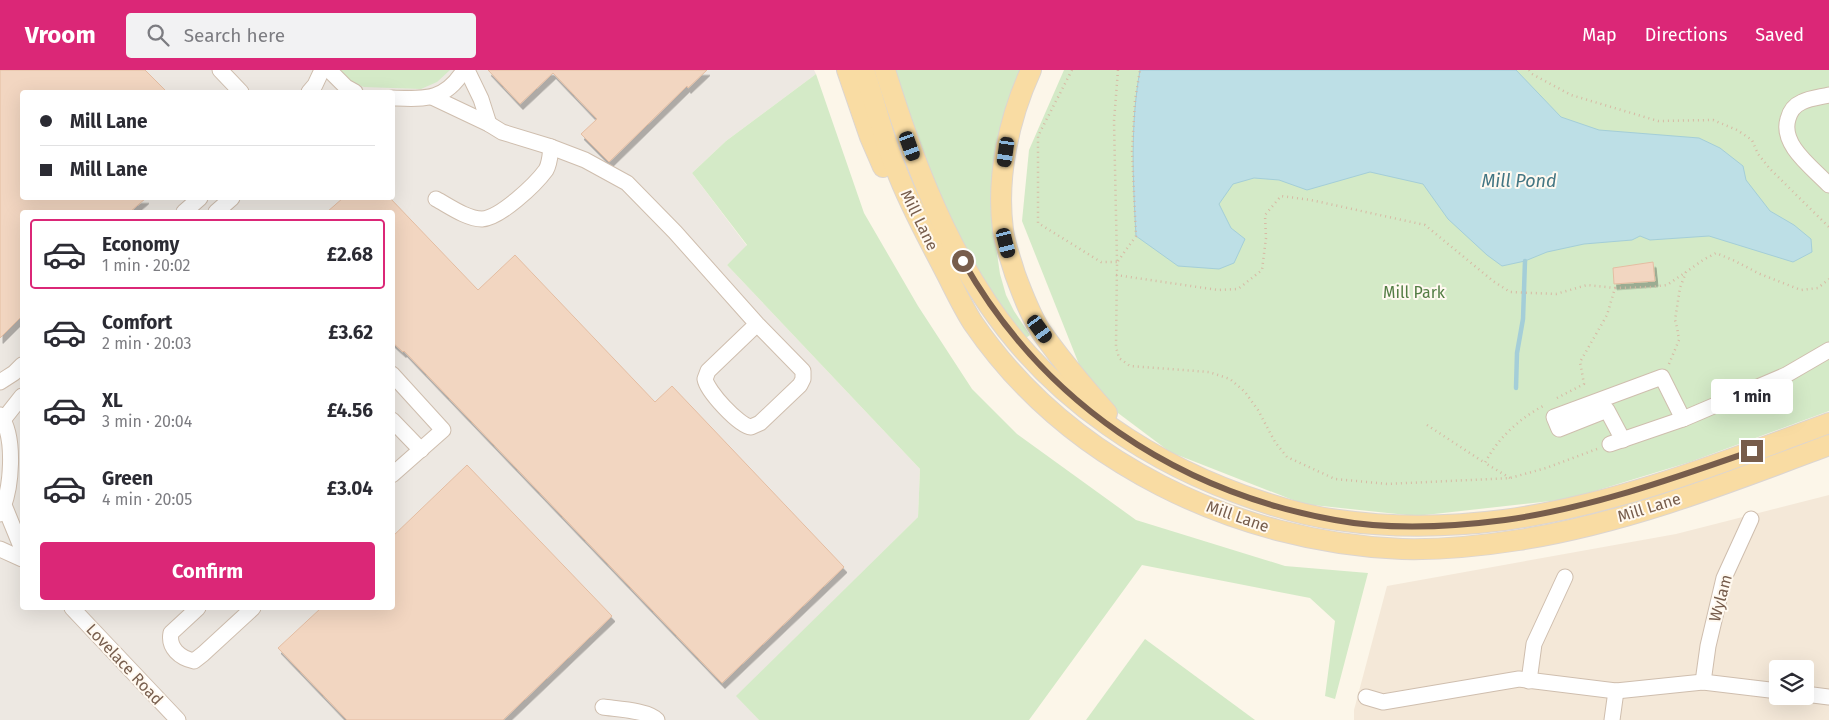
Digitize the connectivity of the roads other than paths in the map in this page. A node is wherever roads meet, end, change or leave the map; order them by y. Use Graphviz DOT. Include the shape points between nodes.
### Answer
graph roads {
  1 [pos="220,70"];
  2 [pos="322,70"];
  3 [pos="329,70"];
  4 [pos="466,70"];
  5 [pos="847,70"];
  6 [pos="864,70"];
  7 [pos="885,70"];
  8 [pos="1031,70"];
  9 [pos="239,90"];
  10 [pos="311,90"];
  11 [pos="351,90"];
  12 [pos="1829,95"];
  13 [pos="432,97"];
  14 [pos="395,98"];
  15 [pos="489,124"];
  16 [pos="551,148"];
  17 [pos="1829,185"];
  18 [pos="436,199"];
  19 [pos="198,200"];
  20 [pos="230,200"];
  21 [pos="186,210"];
  22 [pos="218,210"];
  23 [pos="971,320"];
  24 [pos="757,324"];
  25 [pos="1829,350"];
  26 [pos="20,367"];
  27 [pos="395,377"];
  28 [pos="0,382"];
  29 [pos="20,398"];
  30 [pos="2,418"];
  31 [pos="1683,419"];
  32 [pos="395,423"];
  33 [pos="1829,423"];
  34 [pos="1135,444"];
  35 [pos="1829,445"];
  36 [pos="421,450"];
  37 [pos="395,472"];
  38 [pos="2,510"];
  39 [pos="1751,519"];
  40 [pos="20,545"];
  41 [pos="0,549"];
  42 [pos="20,558"];
  43 [pos="1564,577"];
  44 [pos="74,610"];
  45 [pos="196,610"];
  46 [pos="251,610"];
  47 [pos="1529,681"];
  48 [pos="1703,682"];
  49 [pos="1769,690"];
  50 [pos="1616,691"];
  51 [pos="1814,695"];
  52 [pos="1366,697"];
  53 [pos="1829,697"];
  54 [pos="603,707"];
  55 [pos="178,720"];
  56 [pos="657,720"];
  57 [pos="1612,720"];
  1 -- 9 [label="street"];
  2 -- 10 [label="street"];
  3 -- 11 [label="street"];
  4 -- 13 [label="street" via="450,88"];
  4 -- 15 [label="street"];
  5 -- 23 [label="main road" via="890,185 935,272"];
  6 -- 23 [label="main road, Mill Lane" via="909,201"];
  7 -- 34 [label="main road, Mill Lane" via="925,186 989,305 1022,347 1082,406"];
  8 -- 34 [label="main road" via="1016,112 1003,173 1001,212 1009,254 1021,292 1040,329 1076,379"];
  12 -- 17 [label="street" via="1802,102 1793,108 1786,124 1791,143"];
  13 -- 14 [label="street"];
  13 -- 15 [label="street"];
  15 -- 16 [label="street" via="507,134"];
  16 -- 18 [label="street" via="546,170 498,214 483,219 472,217"];
  16 -- 24 [label="street" via="585,160 627,183"];
  19 -- 21 [label="street"];
  20 -- 22 [label="street"];
  23 -- 35 [label="main road, Mill Lane" via="1012,372 1056,416 1079,435 1142,475 1228,515 1292,534 1342,543 1406,549 1442,548 1555,533 1653,508"];
  24 -- 24 [label="street" via="801,367 804,375 800,385 751,427 741,424 708,388 705,379 708,371"];
  25 -- 31 [label="street" via="1786,375"];
  26 -- 28 [label="street"];
  27 -- 36 [label="street" via="443,430"];
  29 -- 30 [label="street"];
  30 -- 38 [label="street" via="9,441 9,478"];
  31 -- 31 [label="street" via="1662,377 1554,417 1559,429 1607,410 1616,442"];
  32 -- 36 [label="street"];
  33 -- 34 [label="main road, Mill Lane" via="1651,486 1591,502 1505,520 1411,526 1336,520 1280,507 1195,476"];
  36 -- 37 [label="street"];
  38 -- 40 [label="street"];
  39 -- 48 [label="street, Wylam" via="1724,578"];
  41 -- 42 [label="street"];
  43 -- 47 [label="street" via="1534,644"];
  44 -- 55 [label="street, Lovelace Road"];
  45 -- 46 [label="street" via="171,633 170,639 173,648 183,658 194,661"];
  47 -- 50 [label="street"];
  47 -- 52 [label="street" via="1519,679 1382,702"];
  48 -- 49 [label="street"];
  48 -- 50 [label="street"];
  50 -- 57 [label="street"];
  51 -- 53 [label="street"];
  54 -- 56 [label="street" via="654,716"];
}
